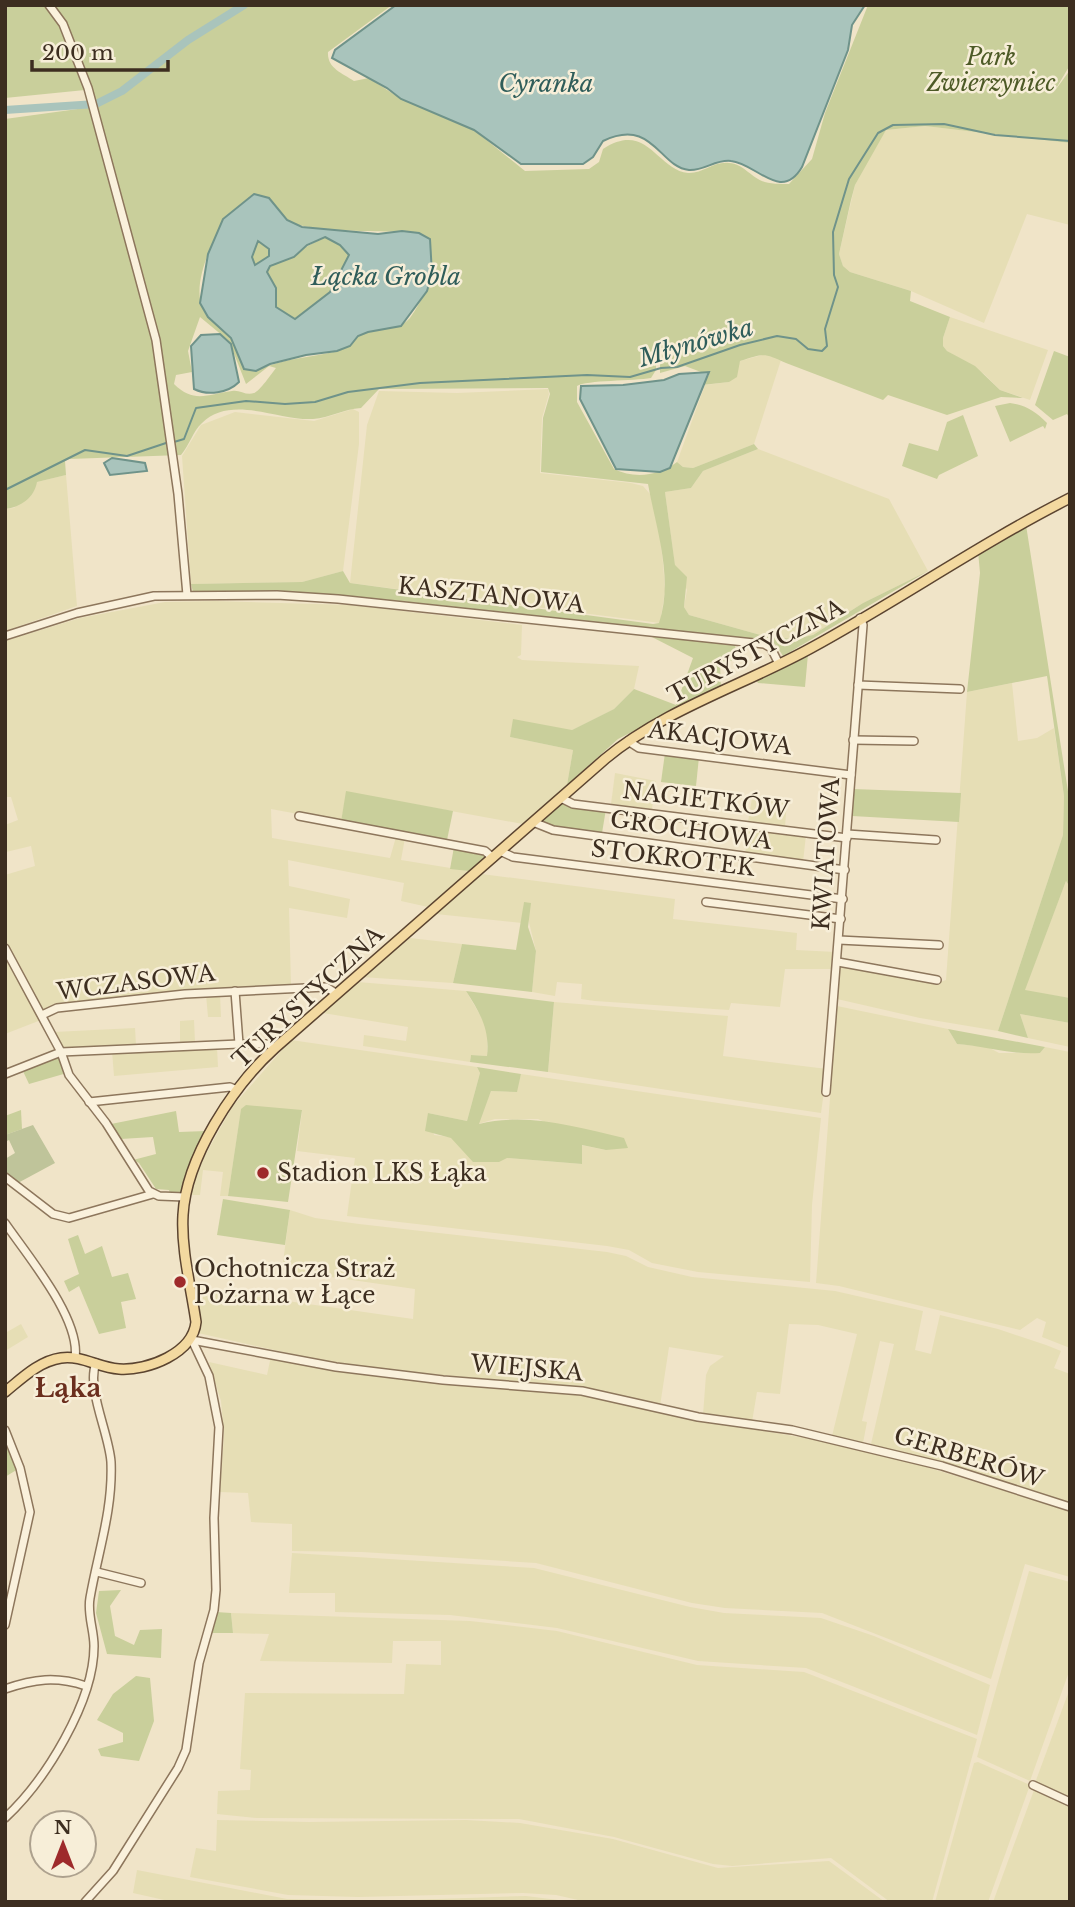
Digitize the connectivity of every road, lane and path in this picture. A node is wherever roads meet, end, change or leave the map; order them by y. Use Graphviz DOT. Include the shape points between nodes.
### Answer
graph roads {
  1 [pos="49,5"];
  2 [pos="1070,498"];
  3 [pos="187,595"];
  4 [pos="860,618"];
  5 [pos="5,636"];
  6 [pos="779,664"];
  7 [pos="858,685"];
  8 [pos="960,689"];
  9 [pos="853,740"];
  10 [pos="628,741"];
  11 [pos="914,741"];
  12 [pos="851,775"];
  13 [pos="561,798"];
  14 [pos="299,816"];
  15 [pos="533,822"];
  16 [pos="847,836"];
  17 [pos="936,840"];
  18 [pos="496,854"];
  19 [pos="845,870"];
  20 [pos="843,899"];
  21 [pos="706,902"];
  22 [pos="841,919"];
  23 [pos="839,940"];
  24 [pos="939,945"];
  25 [pos="5,948"];
  26 [pos="838,962"];
  27 [pos="937,980"];
  28 [pos="235,990"];
  29 [pos="337,994"];
  30 [pos="41,1015"];
  31 [pos="239,1044"];
  32 [pos="275,1048"];
  33 [pos="61,1052"];
  34 [pos="5,1074"];
  35 [pos="237,1090"];
  36 [pos="826,1092"];
  37 [pos="89,1102"];
  38 [pos="5,1177"];
  39 [pos="153,1194"];
  40 [pos="185,1197"];
  41 [pos="5,1223"];
  42 [pos="192,1340"];
  43 [pos="75,1358"];
  44 [pos="96,1363"];
  45 [pos="5,1392"];
  46 [pos="5,1430"];
  47 [pos="858,1445"];
  48 [pos="1070,1507"];
  49 [pos="97,1572"];
  50 [pos="141,1583"];
  51 [pos="5,1625"];
  52 [pos="86,1686"];
  53 [pos="5,1689"];
  54 [pos="1032,1784"];
  55 [pos="1070,1802"];
  56 [pos="5,1818"];
  57 [pos="85,1902"];
  1 -- 3 [label="street" via="63,24 88,88 156,340"];
  2 -- 4 [label="main road, TURYSTYCZNA" via="982,544"];
  3 -- 5 [label="street, KASZTANOWA" via="154,596 77,613"];
  3 -- 6 [label="street, KASZTANOWA" via="338,598 752,642 769,646"];
  4 -- 6 [label="main road, TURYSTYCZNA"];
  4 -- 7 [label="street, KWIATOWA"];
  6 -- 10 [label="main road, TURYSTYCZNA"];
  7 -- 8 [label="street"];
  7 -- 9 [label="street, KWIATOWA"];
  9 -- 11 [label="street"];
  9 -- 12 [label="street, KWIATOWA"];
  10 -- 12 [label="street, AKACJOWA" via="639,748"];
  10 -- 13 [label="main road, TURYSTYCZNA"];
  12 -- 16 [label="street, KWIATOWA"];
  13 -- 15 [label="main road, TURYSTYCZNA"];
  13 -- 16 [label="street, NAGIETKÓW" via="573,804"];
  14 -- 18 [label="street"];
  15 -- 18 [label="main road, TURYSTYCZNA"];
  15 -- 19 [label="street, GROCHOWA" via="553,830"];
  16 -- 17 [label="street, NAGIETKÓW"];
  16 -- 19 [label="street, KWIATOWA"];
  18 -- 20 [label="street, STOKROTEK"];
  18 -- 29 [label="main road, TURYSTYCZNA"];
  19 -- 20 [label="street, KWIATOWA"];
  20 -- 22 [label="street, KWIATOWA"];
  21 -- 22 [label="street"];
  22 -- 23 [label="street, KWIATOWA"];
  23 -- 24 [label="street"];
  23 -- 26 [label="street, KWIATOWA"];
  25 -- 30 [label="street"];
  26 -- 27 [label="street"];
  26 -- 36 [label="street, KWIATOWA"];
  28 -- 29 [label="street, WCZASOWA" via="326,988"];
  28 -- 30 [label="street, WCZASOWA" via="57,1008"];
  28 -- 31 [label="street, WCZASOWA"];
  29 -- 32 [label="main road, TURYSTYCZNA"];
  30 -- 33 [label="street"];
  31 -- 32 [label="street"];
  31 -- 33 [label="street"];
  32 -- 35 [label="main road, TURYSTYCZNA"];
  33 -- 34 [label="street"];
  33 -- 37 [label="street" via="69,1074"];
  35 -- 37 [label="street" via="230,1087"];
  35 -- 40 [label="main road, TURYSTYCZNA" via="202,1150"];
  37 -- 39 [label="street"];
  38 -- 39 [label="street" via="53,1214 69,1218"];
  39 -- 40 [label="street"];
  40 -- 42 [label="main road, TURYSTYCZNA" via="183,1234 196,1322"];
  41 -- 43 [label="street" via="62,1311 76,1341"];
  42 -- 44 [label="main road" via="180,1351 140,1366 117,1369"];
  42 -- 47 [label="street, WIEJSKA" via="336,1367 582,1391"];
  42 -- 57 [label="street" via="209,1376 219,1427 215,1609 199,1663 186,1750 113,1871"];
  43 -- 44 [label="main road"];
  43 -- 45 [label="main road" via="46,1362"];
  44 -- 49 [label="street" via="94,1382 111,1463 110,1505"];
  46 -- 51 [label="street" via="30,1512"];
  47 -- 48 [label="street, GERBERÓW"];
  49 -- 50 [label="street"];
  49 -- 52 [label="street" via="90,1599 94,1646"];
  52 -- 53 [label="street" via="42,1679"];
  52 -- 56 [label="street" via="48,1766"];
  54 -- 55 [label="street"];
}
